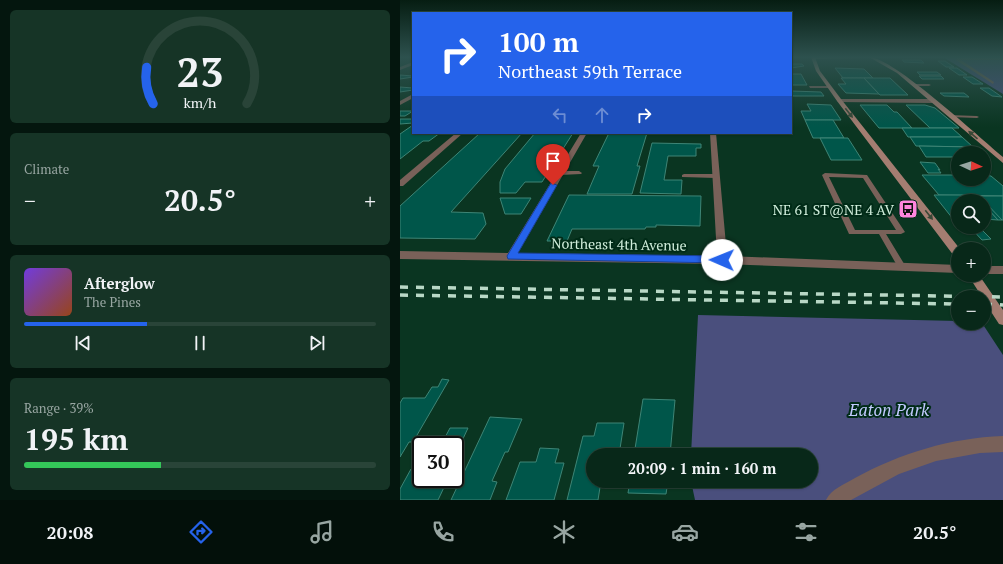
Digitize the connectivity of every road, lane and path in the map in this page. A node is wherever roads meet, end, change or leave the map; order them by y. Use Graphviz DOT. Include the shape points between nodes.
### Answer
graph roads {
  1 [pos="826,80"];
  2 [pos="909,80"];
  3 [pos="989,80"];
  4 [pos="828,83"];
  5 [pos="993,83"];
  6 [pos="915,85"];
  7 [pos="929,85"];
  8 [pos="810,87"];
  9 [pos="400,96"];
  10 [pos="412,96"];
  11 [pos="412,97"];
  12 [pos="839,100"];
  13 [pos="933,101"];
  14 [pos="400,103"];
  15 [pos="951,116"];
  16 [pos="977,117"];
  17 [pos="459,134"];
  18 [pos="583,134"];
  19 [pos="713,134"];
  20 [pos="1003,161"];
  21 [pos="560,173"];
  22 [pos="579,174"];
  23 [pos="684,176"];
  24 [pos="716,176"];
  25 [pos="400,184"];
  26 [pos="881,232"];
  27 [pos="951,244"];
  28 [pos="400,255"];
  29 [pos="511,256"];
  30 [pos="722,260"];
  31 [pos="902,267"];
  32 [pos="951,269"];
  33 [pos="991,270"];
  34 [pos="1003,270"];
  35 [pos="978,282"];
  36 [pos="1003,320"];
  37 [pos="1003,444"];
  38 [pos="835,500"];
  1 -- 4 [label="main road"];
  2 -- 6 [label="main road"];
  3 -- 5 [label="lane"];
  4 -- 8 [label="lane"];
  4 -- 12 [label="main road"];
  6 -- 7 [label="lane"];
  6 -- 13 [label="main road"];
  9 -- 10 [label="street"];
  11 -- 14 [label="street"];
  12 -- 13 [label="street"];
  12 -- 27 [label="main road, one-way"];
  13 -- 15 [label="main road"];
  15 -- 16 [label="lane"];
  20 -- 15 [label="main road, one-way"];
  17 -- 25 [label="street"];
  18 -- 21 [label="street"];
  19 -- 24 [label="street"];
  21 -- 22 [label="lane"];
  21 -- 29 [label="street"];
  23 -- 24 [label="lane"];
  24 -- 30 [label="street"];
  26 -- 26 [label="lane" via="901,232 865,176 825,176 852,232"];
  26 -- 31 [label="lane"];
  28 -- 29 [label="street, Northeast 4th Avenue"];
  29 -- 30 [label="street, Northeast 4th Avenue"];
  30 -- 31 [label="street, Northeast 4th Avenue"];
  31 -- 32 [label="street, Northeast 4th Avenue"];
  33 -- 34 [label="street"];
  35 -- 36 [label="main road"];
  37 -- 38 [label="street" via="955,448 928,455 874,475"];
}
